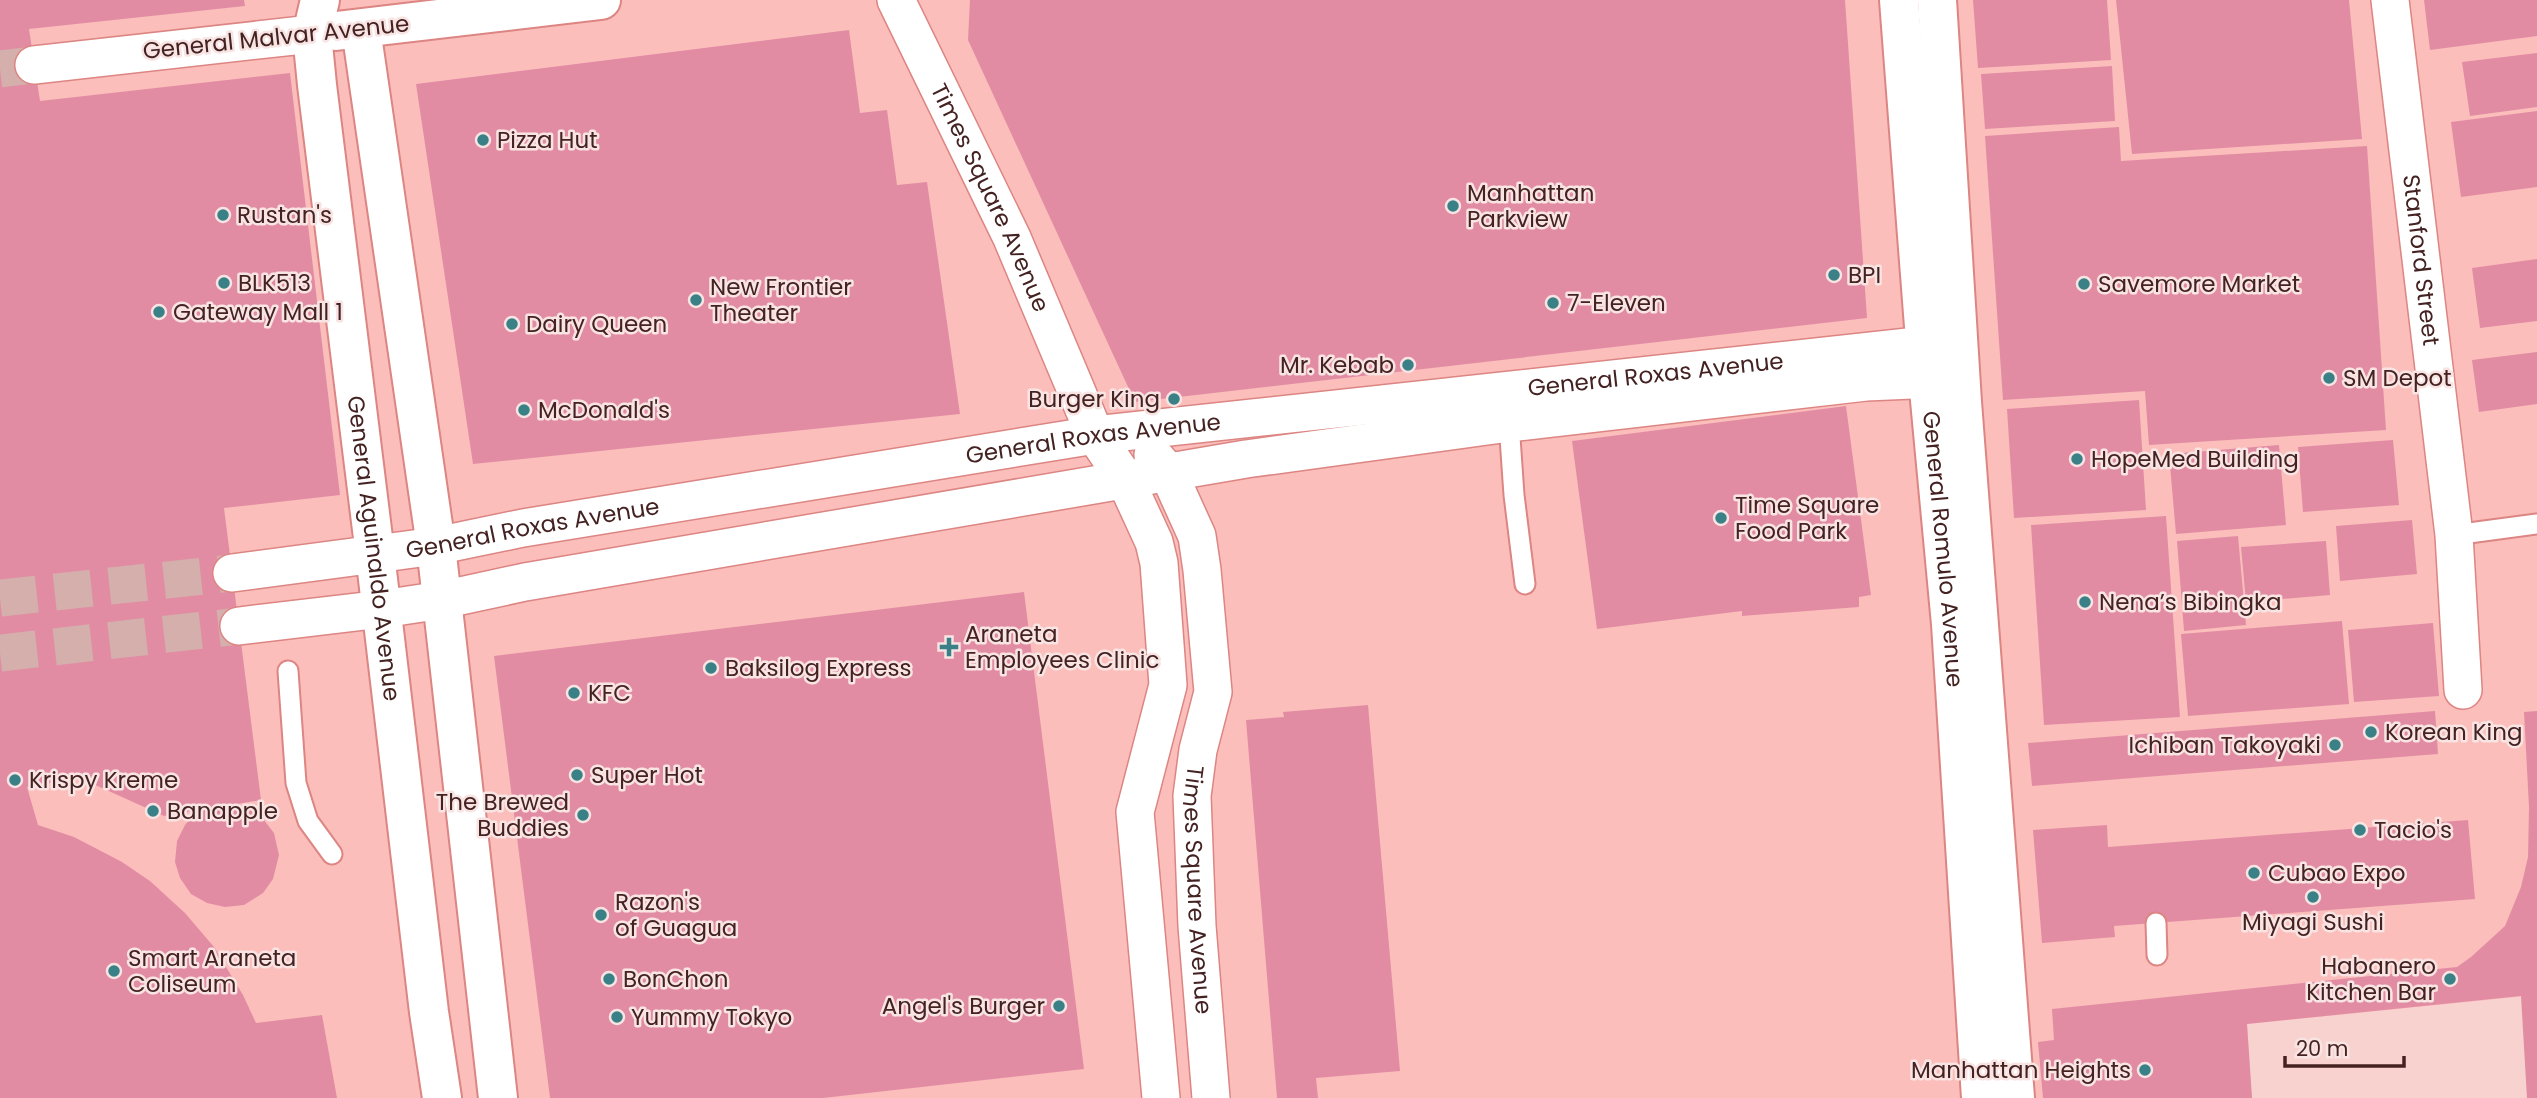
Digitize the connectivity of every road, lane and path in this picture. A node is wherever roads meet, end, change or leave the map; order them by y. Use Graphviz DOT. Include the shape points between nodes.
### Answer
graph roads {
  1 [pos="601,0"];
  2 [pos="897,0"];
  3 [pos="1899,0"];
  4 [pos="1937,0"];
  5 [pos="2390,0"];
  6 [pos="316,17"];
  7 [pos="361,29"];
  8 [pos="34,65"];
  9 [pos="1943,361"];
  10 [pos="1509,423"];
  11 [pos="1113,433"];
  12 [pos="1168,472"];
  13 [pos="1125,479"];
  14 [pos="2537,524"];
  15 [pos="2454,535"];
  16 [pos="436,546"];
  17 [pos="376,554"];
  18 [pos="232,573"];
  19 [pos="1525,584"];
  20 [pos="442,600"];
  21 [pos="382,609"];
  22 [pos="1965,623"];
  23 [pos="239,626"];
  24 [pos="288,671"];
  25 [pos="2463,690"];
  26 [pos="332,854"];
  27 [pos="2156,923"];
  28 [pos="2157,955"];
  29 [pos="443,1098"];
  30 [pos="498,1098"];
  31 [pos="1161,1098"];
  32 [pos="1211,1098"];
  33 [pos="1981,1098"];
  34 [pos="2015,1098"];
  1 -- 7 [label="street, General Malvar Avenue"];
  2 -- 11 [label="street, Times Square Avenue" via="1012,238 1078,396"];
  3 -- 9 [label="street, General Romulo Avenue"];
  4 -- 9 [label="street, General Romulo Avenue"];
  5 -- 15 [label="street, Stanford Street"];
  6 -- 7 [label="street, General Malvar Avenue"];
  6 -- 8 [label="street, General Malvar Avenue"];
  6 -- 17 [label="street, General Aguinaldo Avenue" via="318,99"];
  7 -- 16 [label="street"];
  9 -- 10 [label="street, General Roxas Avenue" via="1852,384"];
  9 -- 11 [label="street, General Roxas Avenue"];
  9 -- 22 [label="street, General Romulo Avenue"];
  10 -- 12 [label="street, General Roxas Avenue"];
  10 -- 19 [label="lane"];
  11 -- 12 [label="street, Times Square Avenue"];
  11 -- 13 [label="street, Times Square Avenue"];
  11 -- 16 [label="street, General Roxas Avenue" via="536,525"];
  12 -- 13 [label="street, General Roxas Avenue"];
  12 -- 32 [label="street, Times Square Avenue" via="1197,536 1213,692 1192,796"];
  13 -- 20 [label="street, General Roxas Avenue"];
  13 -- 31 [label="street, Times Square Avenue" via="1154,542 1168,685 1135,812"];
  14 -- 15 [label="lane"];
  15 -- 25 [label="street, Stanford Street"];
  16 -- 17 [label="street, General Roxas Avenue"];
  16 -- 20 [label="street"];
  17 -- 18 [label="street, General Roxas Avenue"];
  17 -- 21 [label="street, General Aguinaldo Avenue"];
  20 -- 21 [label="street, General Roxas Avenue"];
  20 -- 30 [label="street"];
  21 -- 23 [label="street, General Roxas Avenue"];
  21 -- 29 [label="street, General Aguinaldo Avenue"];
  22 -- 33 [label="street, General Romulo Avenue"];
  22 -- 34 [label="street, General Romulo Avenue"];
  24 -- 26 [label="lane" via="296,783 309,821"];
  27 -- 28 [label="lane"];
}
